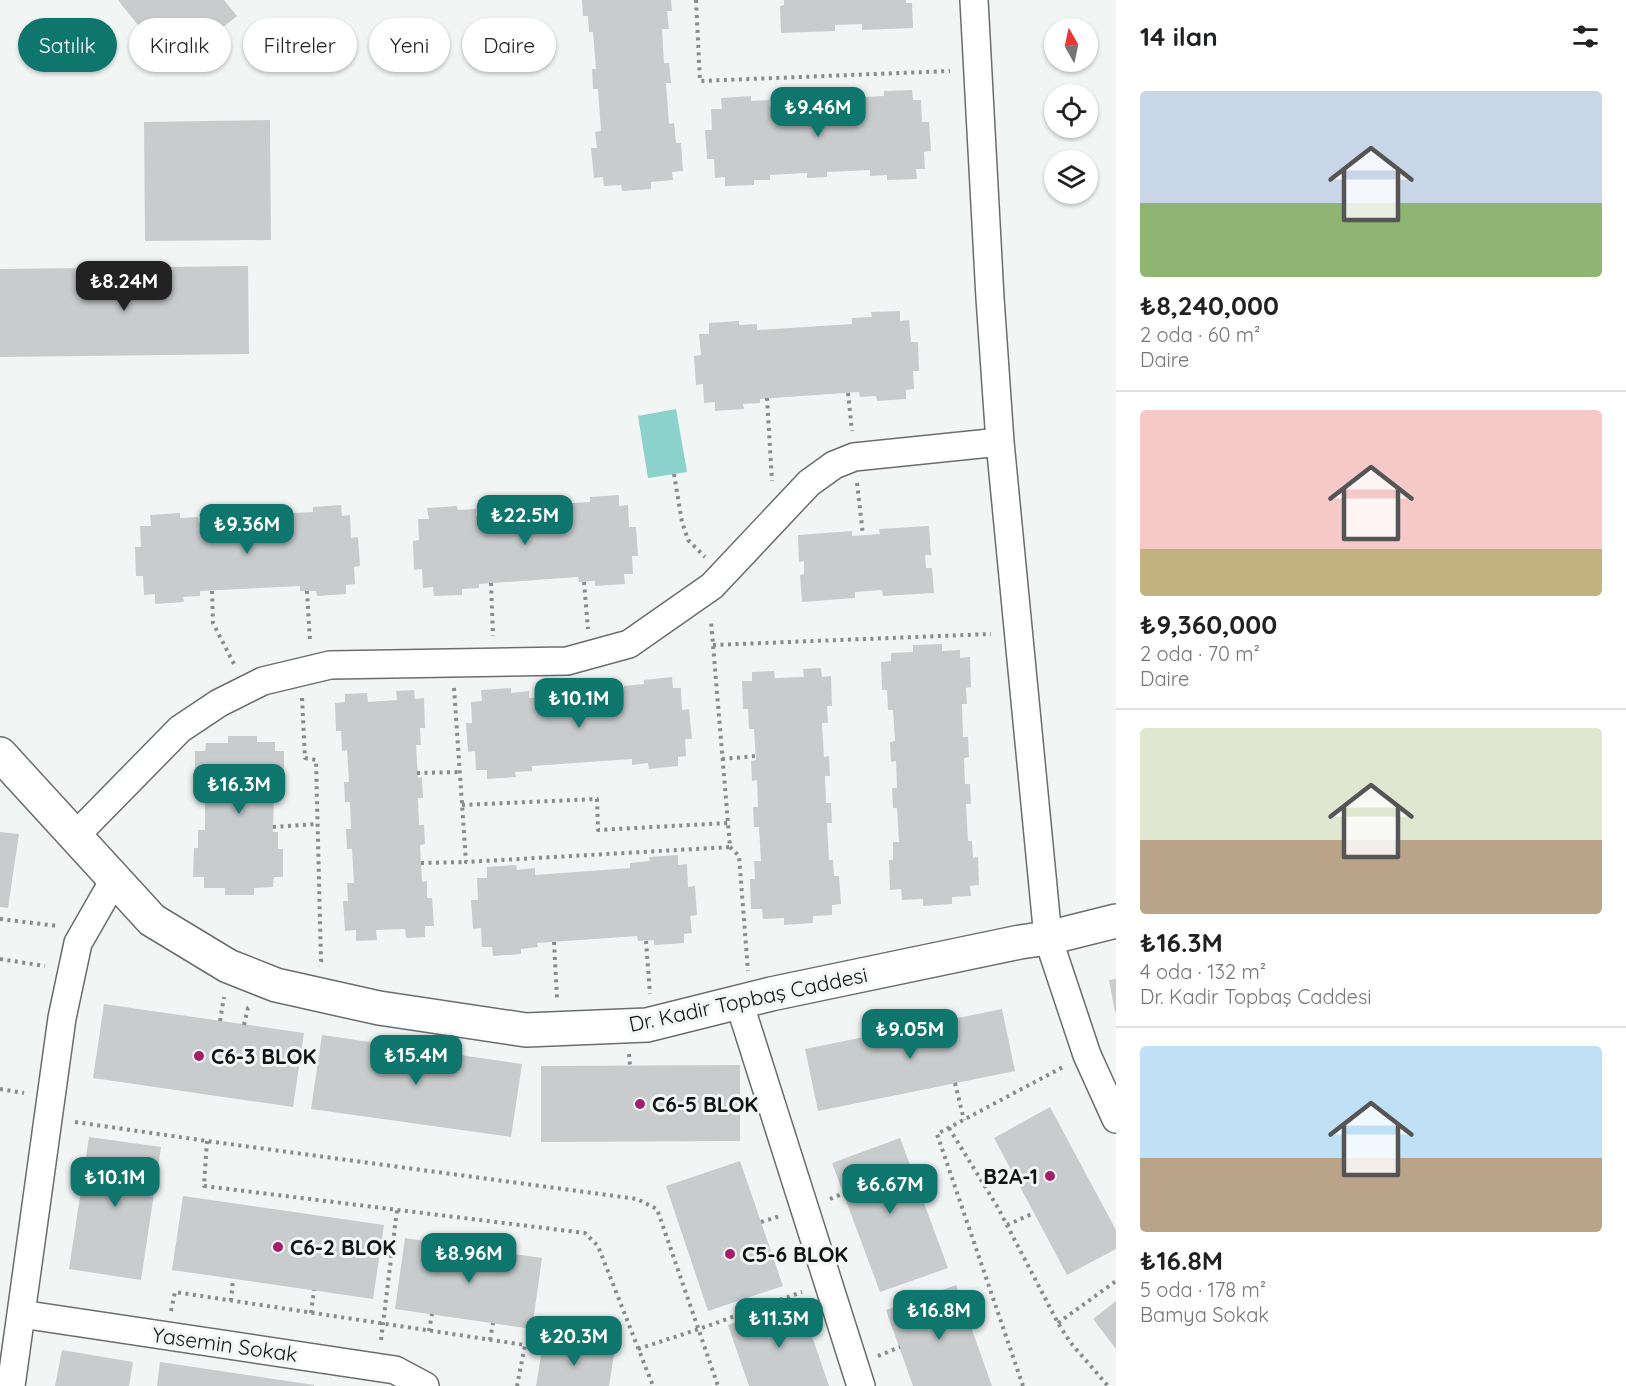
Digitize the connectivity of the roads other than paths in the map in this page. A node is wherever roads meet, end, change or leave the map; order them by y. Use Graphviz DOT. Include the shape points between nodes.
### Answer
graph roads {
  1 [pos="974,0"];
  2 [pos="1000,442"];
  3 [pos="0,754"];
  4 [pos="74,837"];
  5 [pos="114,880"];
  6 [pos="1116,921"];
  7 [pos="1048,938"];
  8 [pos="745,1000"];
  9 [pos="1116,1119"];
  10 [pos="21,1314"];
  11 [pos="11,1386"];
  12 [pos="425,1386"];
  13 [pos="861,1386"];
  1 -- 2 [label="street"];
  2 -- 4 [label="street" via="855,457 834,465 809,483 716,581 629,644 567,661 330,665 263,681 180,729"];
  2 -- 7 [label="street"];
  3 -- 4 [label="street, Dr. Kadir Topbaş Caddesi"];
  4 -- 5 [label="street, Dr. Kadir Topbaş Caddesi"];
  5 -- 8 [label="street, Dr. Kadir Topbaş Caddesi" via="152,920 228,966 276,985 379,1008 526,1030 652,1024"];
  5 -- 10 [label="street" via="78,943 72,970"];
  6 -- 7 [label="street, Dr. Kadir Topbaş Caddesi"];
  7 -- 8 [label="street, Dr. Kadir Topbaş Caddesi"];
  7 -- 9 [label="street" via="1087,1054"];
  8 -- 13 [label="street"];
  10 -- 11 [label="street"];
  10 -- 12 [label="street, Yasemin Sokak" via="395,1370"];
}
